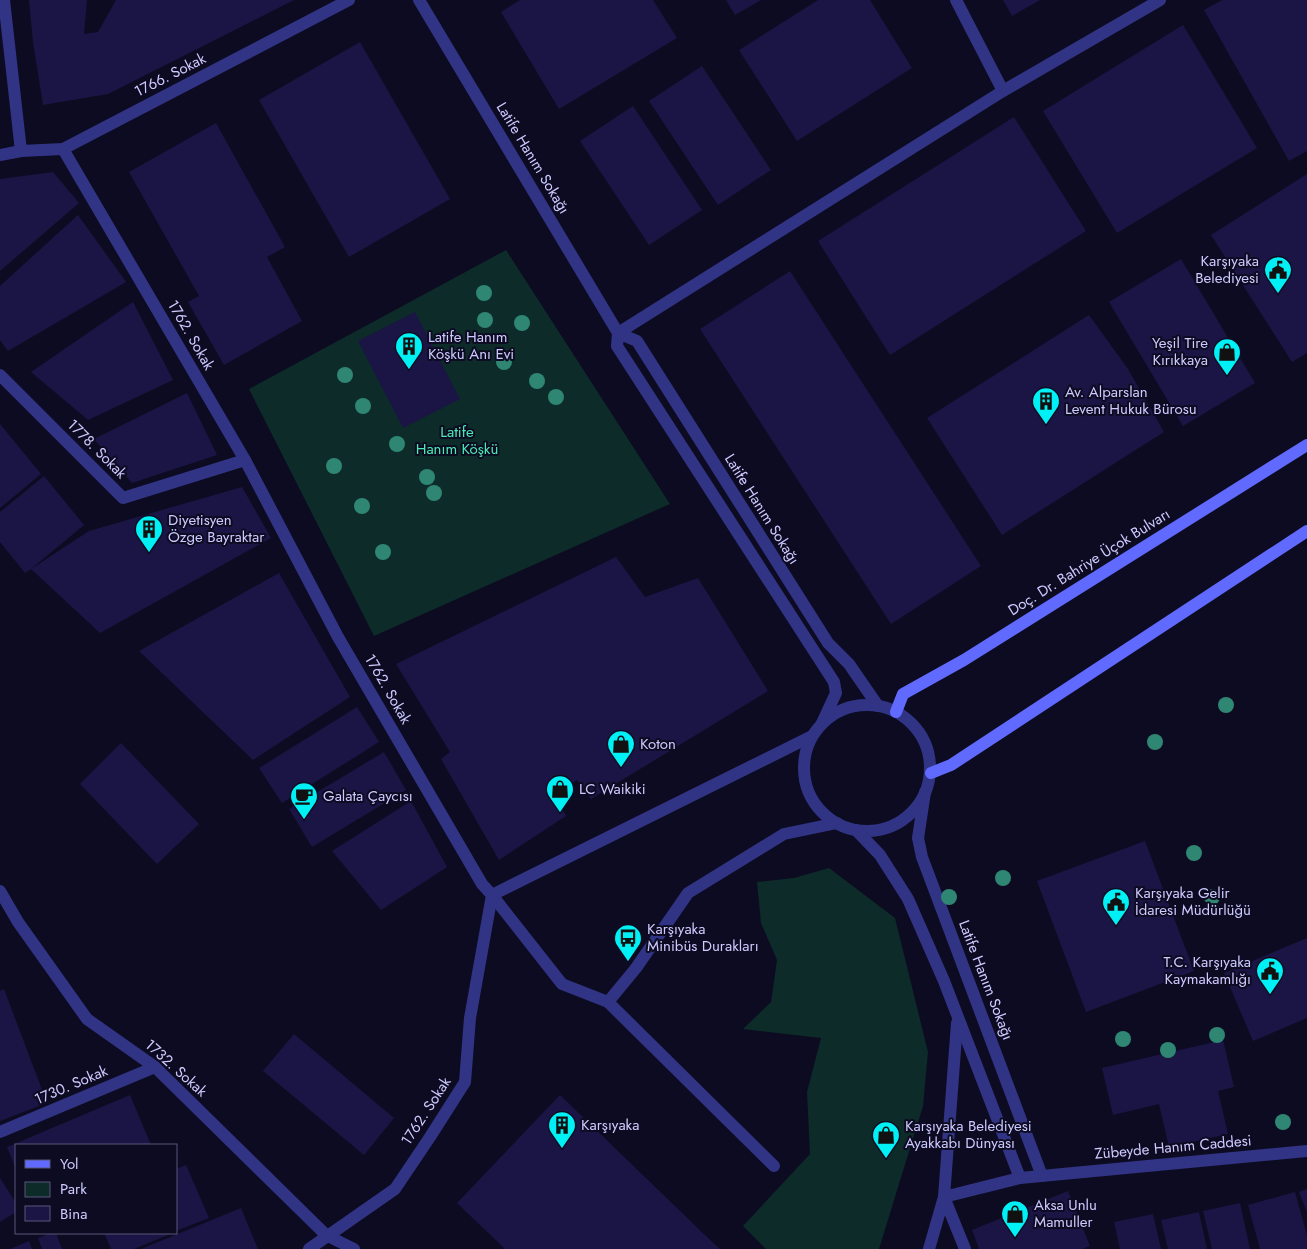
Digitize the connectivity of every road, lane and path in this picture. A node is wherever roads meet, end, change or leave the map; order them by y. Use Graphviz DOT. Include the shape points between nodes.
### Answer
graph roads {
  1 [pos="4,0"];
  2 [pos="349,0"];
  3 [pos="419,0"];
  4 [pos="956,0"];
  5 [pos="1160,0"];
  6 [pos="1003,91"];
  7 [pos="62,149"];
  8 [pos="21,151"];
  9 [pos="0,155"];
  10 [pos="618,333"];
  11 [pos="0,375"];
  12 [pos="1307,445"];
  13 [pos="245,460"];
  14 [pos="1307,531"];
  15 [pos="878,706"];
  16 [pos="896,712"];
  17 [pos="822,723"];
  18 [pos="812,736"];
  19 [pos="931,773"];
  20 [pos="925,792"];
  21 [pos="837,823"];
  22 [pos="856,830"];
  23 [pos="0,891"];
  24 [pos="492,895"];
  25 [pos="608,1002"];
  26 [pos="958,1018"];
  27 [pos="155,1068"];
  28 [pos="0,1132"];
  29 [pos="1307,1151"];
  30 [pos="774,1166"];
  31 [pos="1042,1176"];
  32 [pos="1020,1178"];
  33 [pos="944,1197"];
  34 [pos="326,1235"];
  35 [pos="309,1249"];
  36 [pos="354,1249"];
  37 [pos="929,1249"];
  38 [pos="965,1249"];
  1 -- 8 [label="street"];
  2 -- 7 [label="street, 1766. Sokak"];
  3 -- 10 [label="street, Latife Hanım Sokağı"];
  4 -- 6 [label="street"];
  5 -- 6 [label="street"];
  6 -- 10 [label="street"];
  7 -- 8 [label="street, 1766. Sokak"];
  7 -- 13 [label="street, 1762. Sokak"];
  8 -- 9 [label="street, 1766. Sokak"];
  10 -- 15 [label="street, Latife Hanım Sokağı" via="637,341 828,643 849,664"];
  10 -- 17 [label="street, Latife Hanım Sokağı" via="617,346 834,682 836,693"];
  11 -- 13 [label="street, 1778. Sokak" via="123,498"];
  12 -- 16 [label="main road, Doç. Dr. Bahriye Üçok Bulvarı" via="964,660 903,694"];
  13 -- 24 [label="street, 1762. Sokak" via="338,637 482,884"];
  14 -- 19 [label="main road" via="951,765"];
  15 -- 16 [label="street"];
  15 -- 17 [label="street" via="858,705 839,711"];
  16 -- 19 [label="street" via="911,723 922,738"];
  17 -- 18 [label="street"];
  18 -- 21 [label="street" via="805,758 805,777 811,796 822,812"];
  18 -- 24 [label="street"];
  19 -- 20 [label="street"];
  20 -- 22 [label="street" via="914,810 897,823 877,830"];
  20 -- 31 [label="street, Latife Hanım Sokağı" via="918,838 922,857"];
  21 -- 22 [label="street"];
  21 -- 25 [label="street" via="784,834 688,893"];
  22 -- 26 [label="street" via="880,855 908,899"];
  23 -- 27 [label="street, 1732. Sokak" via="18,922 87,1019"];
  24 -- 25 [label="street" via="562,984"];
  24 -- 34 [label="street, 1762. Sokak" via="470,1018 465,1082 395,1189"];
  25 -- 30 [label="street"];
  26 -- 32 [label="street"];
  26 -- 33 [label="street"];
  27 -- 28 [label="street, 1730. Sokak"];
  27 -- 34 [label="street, 1732. Sokak"];
  29 -- 31 [label="street, Zübeyde Hanım Caddesi"];
  31 -- 32 [label="street, Zübeyde Hanım Caddesi"];
  32 -- 33 [label="street, Zübeyde Hanım Caddesi"];
  33 -- 37 [label="street"];
  33 -- 38 [label="street"];
  34 -- 35 [label="street, 1762. Sokak"];
  34 -- 36 [label="street, 1732. Sokak"];
}
